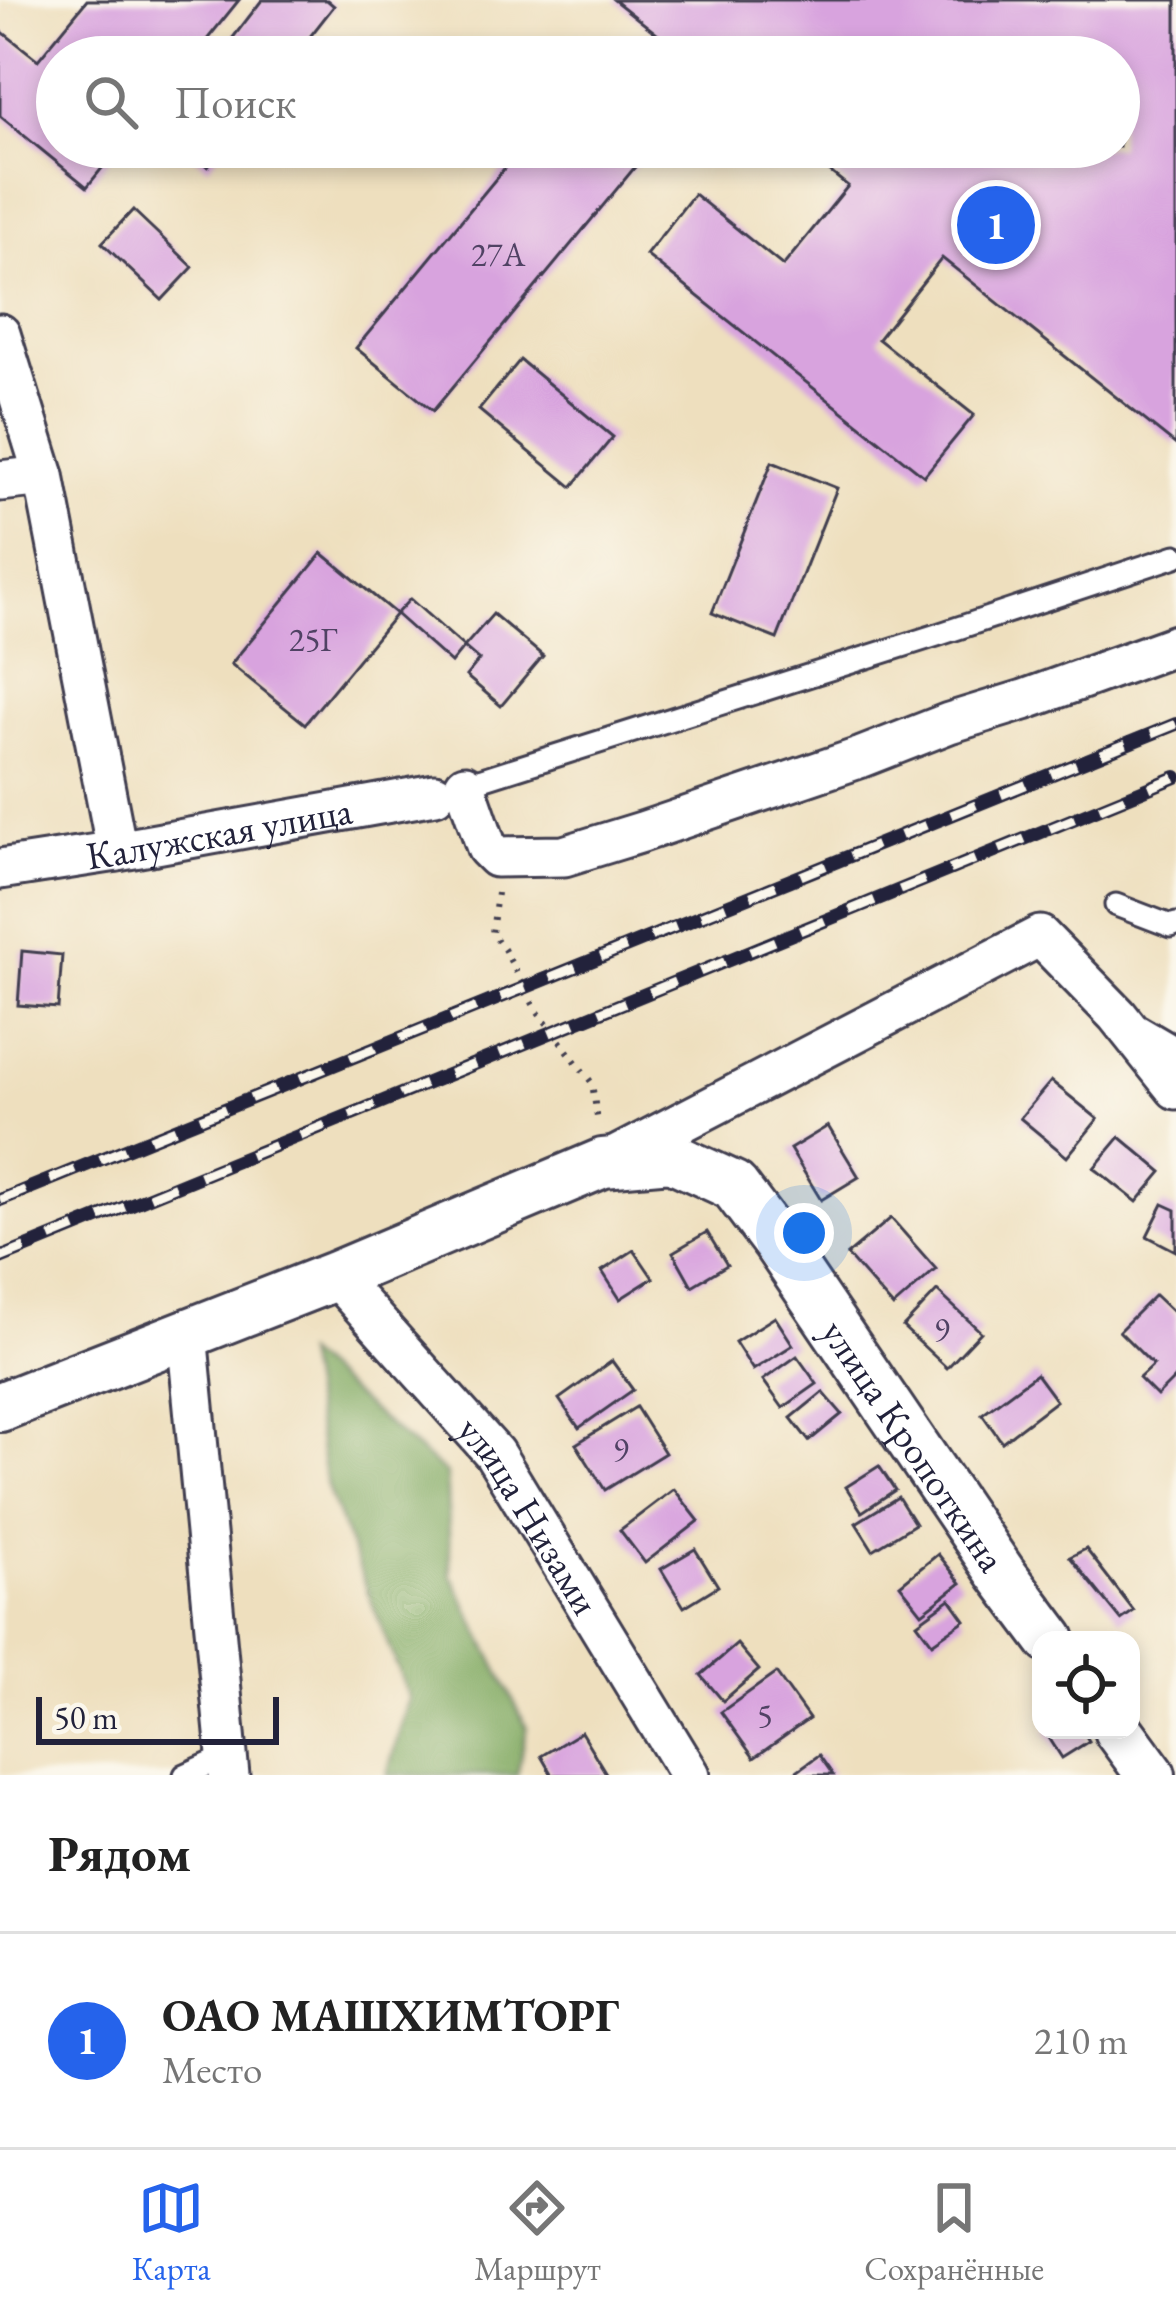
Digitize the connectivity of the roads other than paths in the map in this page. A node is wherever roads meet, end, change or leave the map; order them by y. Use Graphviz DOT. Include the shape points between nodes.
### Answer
graph roads {
  1 [pos="0,334"];
  2 [pos="44,476"];
  3 [pos="0,481"];
  4 [pos="1176,556"];
  5 [pos="1176,645"];
  6 [pos="450,789"];
  7 [pos="117,851"];
  8 [pos="0,869"];
  9 [pos="1116,905"];
  10 [pos="1176,924"];
  11 [pos="1118,1015"];
  12 [pos="1176,1048"];
  13 [pos="1176,1089"];
  14 [pos="603,1163"];
  15 [pos="335,1276"];
  16 [pos="187,1334"];
  17 [pos="0,1407"];
  18 [pos="1044,1631"];
  19 [pos="1125,1739"];
  20 [pos="228,1766"];
  21 [pos="185,1775"];
  22 [pos="690,1775"];
  23 [pos="1151,1775"];
  1 -- 2 [label="street"];
  2 -- 3 [label="street"];
  2 -- 7 [label="street"];
  4 -- 6 [label="lane"];
  5 -- 6 [label="street" via="563,856 496,857"];
  6 -- 7 [label="street, Калужская улица"];
  7 -- 8 [label="street, Калужская улица"];
  9 -- 10 [label="lane"];
  11 -- 12 [label="lane"];
  11 -- 13 [label="street"];
  11 -- 14 [label="street" via="1040,936"];
  14 -- 15 [label="street, улица Кропоткина"];
  14 -- 18 [label="street, улица Кропоткина" via="671,1157 734,1186"];
  15 -- 16 [label="street, улица Кропоткина"];
  15 -- 22 [label="street, улица Низами" via="494,1454"];
  16 -- 17 [label="street, улица Кропоткина"];
  16 -- 20 [label="street"];
  19 -- 23 [label="street"];
  20 -- 21 [label="lane"];
}
